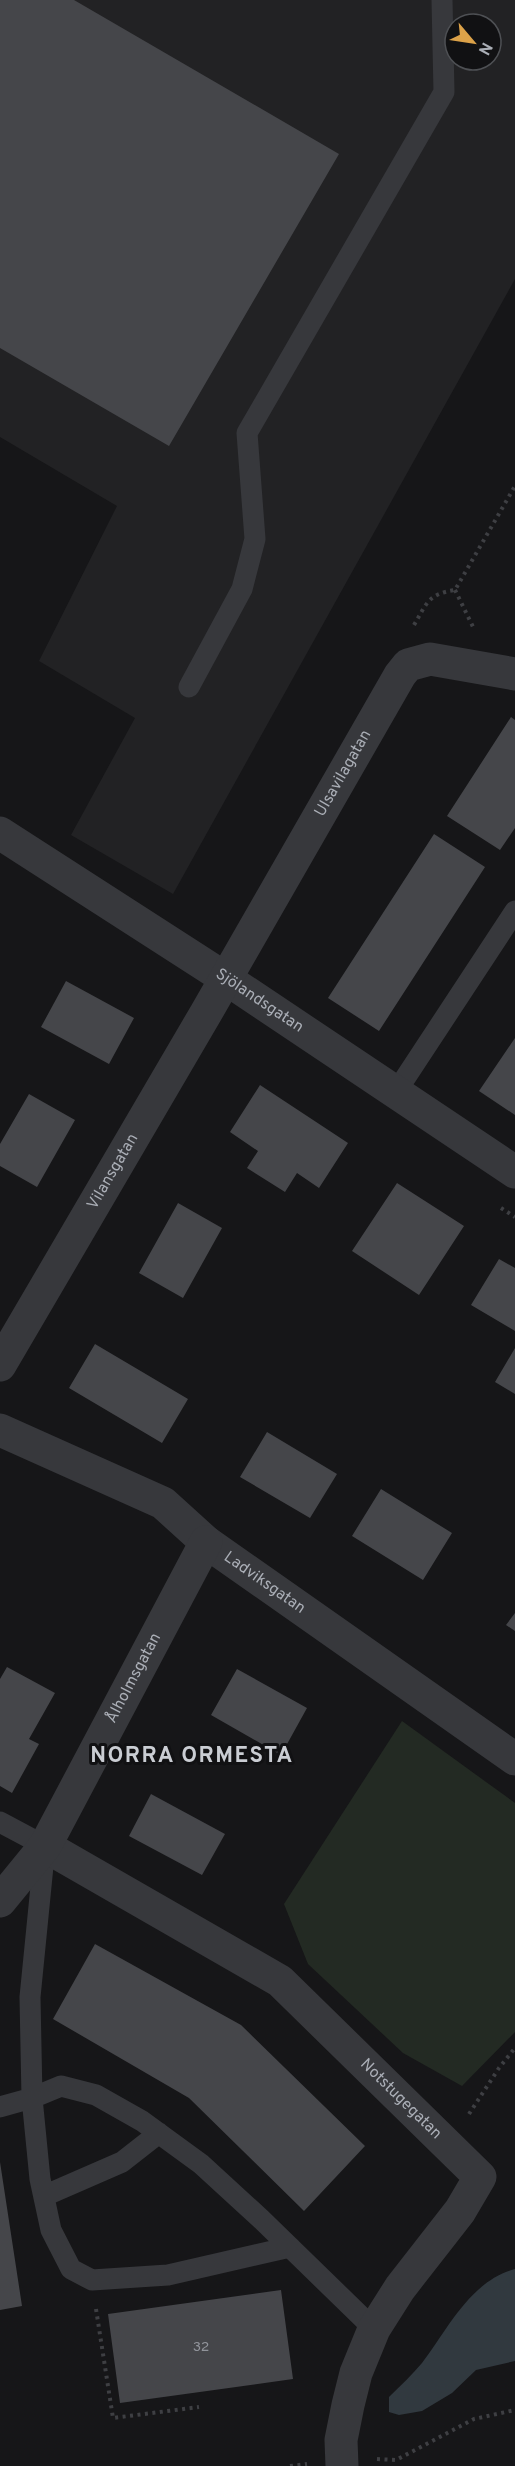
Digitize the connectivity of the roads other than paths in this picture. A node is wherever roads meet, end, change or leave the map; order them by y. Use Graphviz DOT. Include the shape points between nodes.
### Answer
graph roads {
  1 [pos="442,0"];
  2 [pos="515,674"];
  3 [pos="189,687"];
  4 [pos="0,833"];
  5 [pos="515,911"];
  6 [pos="225,978"];
  7 [pos="396,1092"];
  8 [pos="515,1172"];
  9 [pos="0,1365"];
  10 [pos="0,1430"];
  11 [pos="206,1542"];
  12 [pos="515,1759"];
  13 [pos="0,1822"];
  14 [pos="45,1846"];
  15 [pos="0,1901"];
  16 [pos="32,2098"];
  17 [pos="0,2107"];
  18 [pos="159,2133"];
  19 [pos="44,2196"];
  20 [pos="290,2247"];
  21 [pos="374,2329"];
  22 [pos="341,2463"];
  1 -- 3 [label="lane" via="444,92 247,433 255,538 242,589"];
  2 -- 6 [label="street, Ulsavilagatan" via="430,659 408,665"];
  4 -- 6 [label="street, Sjölandsgatan"];
  5 -- 7 [label="lane"];
  6 -- 7 [label="street, Sjölandsgatan"];
  6 -- 9 [label="street, Vilansgatan"];
  7 -- 8 [label="street, Sjölandsgatan"];
  10 -- 11 [label="street, Ladviksgatan" via="163,1503"];
  11 -- 12 [label="street, Ladviksgatan"];
  11 -- 14 [label="street, Ålholmsgatan"];
  13 -- 14 [label="lane"];
  14 -- 15 [label="street, Ålholmsgatan"];
  14 -- 16 [label="lane" via="30,1996"];
  14 -- 21 [label="street, Notstugegatan" via="280,1981 480,2177 460,2211 400,2288"];
  16 -- 17 [label="lane"];
  16 -- 18 [label="lane" via="61,2086 96,2094"];
  16 -- 19 [label="lane"];
  18 -- 19 [label="lane" via="122,2162"];
  18 -- 20 [label="lane" via="201,2164"];
  19 -- 20 [label="lane" via="51,2230 71,2269 92,2280 168,2275"];
  20 -- 21 [label="lane"];
  21 -- 22 [label="street, Notstugegatan" via="348,2405"];
}
